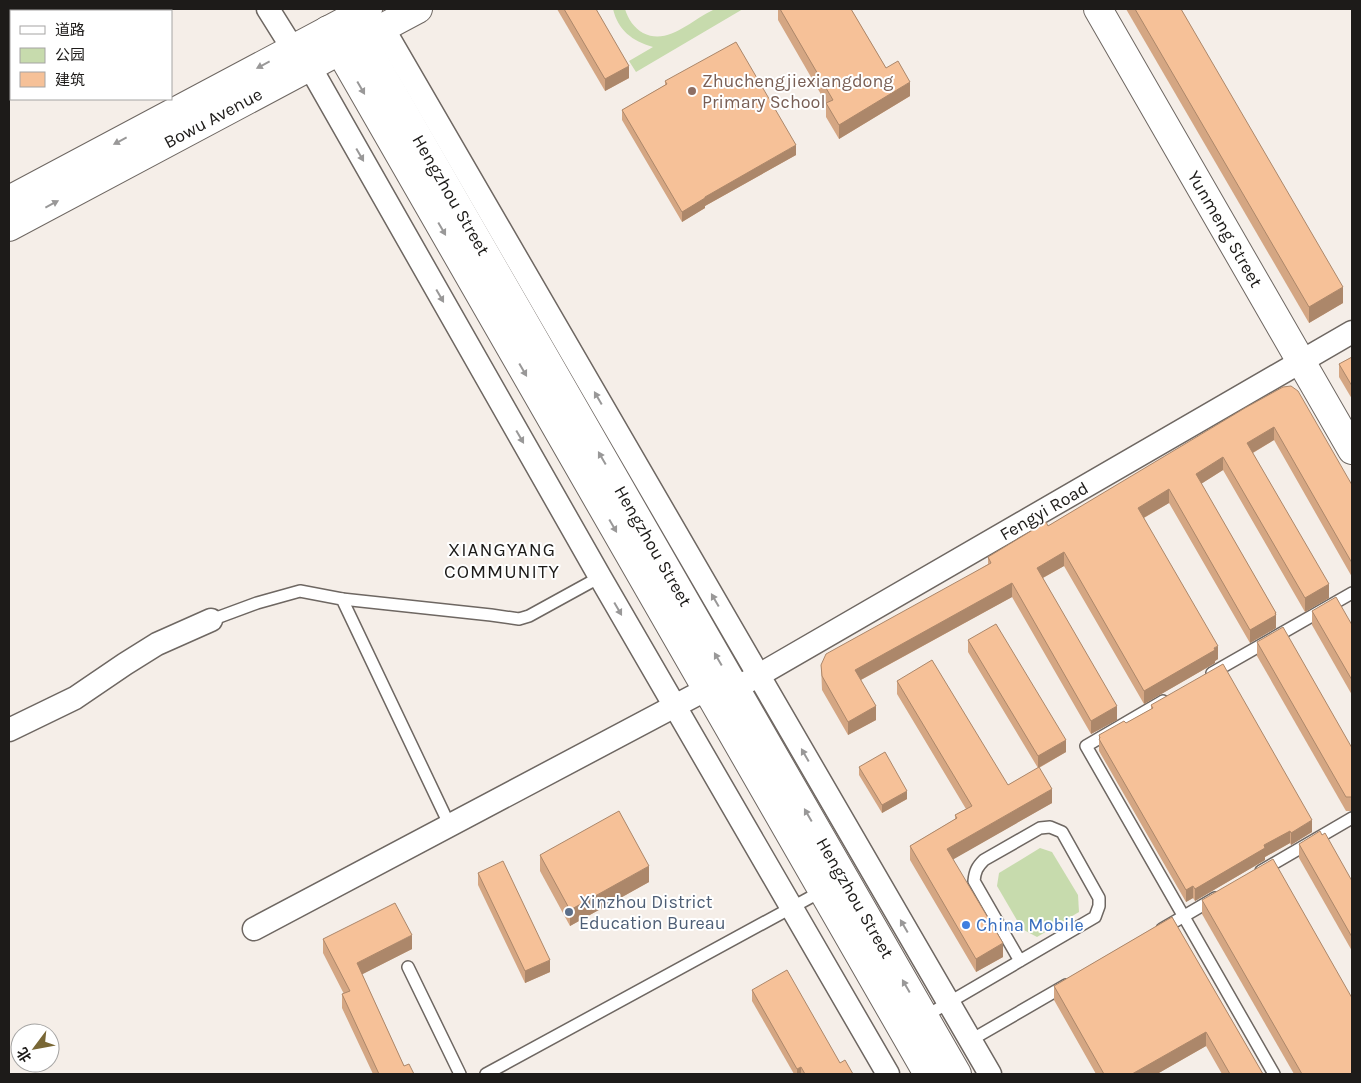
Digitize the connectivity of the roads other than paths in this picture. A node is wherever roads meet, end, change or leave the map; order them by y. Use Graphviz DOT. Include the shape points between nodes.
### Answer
graph roads {
  1 [pos="268,9"];
  2 [pos="418,9"];
  3 [pos="1098,9"];
  4 [pos="355,29"];
  5 [pos="301,58"];
  6 [pos="9,200"];
  7 [pos="9,227"];
  8 [pos="1352,332"];
  9 [pos="1301,362"];
  10 [pos="1352,450"];
  11 [pos="600,577"];
  12 [pos="1352,593"];
  13 [pos="342,599"];
  14 [pos="211,620"];
  15 [pos="759,675"];
  16 [pos="1206,677"];
  17 [pos="735,689"];
  18 [pos="707,690"];
  19 [pos="1172,697"];
  20 [pos="675,706"];
  21 [pos="9,730"];
  22 [pos="1352,818"];
  23 [pos="450,826"];
  24 [pos="1251,877"];
  25 [pos="822,891"];
  26 [pos="1226,892"];
  27 [pos="791,908"];
  28 [pos="1184,916"];
  29 [pos="254,930"];
  30 [pos="1149,936"];
  31 [pos="1020,961"];
  32 [pos="408,967"];
  33 [pos="1073,981"];
  34 [pos="948,1003"];
  35 [pos="924,1017"];
  36 [pos="971,1040"];
  37 [pos="460,1074"];
  38 [pos="486,1074"];
  39 [pos="888,1074"];
  40 [pos="928,1074"];
  41 [pos="957,1074"];
  42 [pos="990,1074"];
  43 [pos="1274,1074"];
  1 -- 5 [label="street"];
  2 -- 4 [label="main road, Bowu Avenue"];
  3 -- 9 [label="main road, Yunmeng Street"];
  4 -- 5 [label="main road, Bowu Avenue"];
  15 -- 4 [label="street, one-way"];
  17 -- 4 [label="main road, Hengzhou Street, one-way"];
  4 -- 18 [label="main road, Hengzhou Street, one-way"];
  5 -- 6 [label="main road, Bowu Avenue, one-way"];
  7 -- 5 [label="main road, Bowu Avenue, one-way"];
  5 -- 11 [label="street, one-way"];
  8 -- 9 [label="street, Fengyi Road"];
  9 -- 10 [label="main road, Yunmeng Street"];
  9 -- 15 [label="street, Fengyi Road"];
  11 -- 13 [label="lane" via="519,619"];
  11 -- 20 [label="street, one-way"];
  12 -- 16 [label="lane"];
  13 -- 14 [label="lane" via="300,592"];
  13 -- 23 [label="lane"];
  14 -- 21 [label="street" via="157,644 76,698"];
  15 -- 17 [label="street, Fengyi Road"];
  34 -- 15 [label="street, one-way"];
  35 -- 17 [label="main road, Hengzhou Street, one-way"];
  18 -- 20 [label="street"];
  18 -- 25 [label="main road, Hengzhou Street"];
  19 -- 28 [label="lane" via="1086,746"];
  20 -- 23 [label="street"];
  20 -- 27 [label="street"];
  22 -- 24 [label="lane"];
  23 -- 29 [label="street"];
  25 -- 27 [label="lane"];
  25 -- 40 [label="main road, Hengzhou Street"];
  26 -- 28 [label="lane"];
  27 -- 38 [label="lane"];
  27 -- 39 [label="street"];
  28 -- 30 [label="lane"];
  28 -- 43 [label="lane"];
  31 -- 31 [label="lane" via="974,880 974,873 984,860 1040,828 1050,827 1062,832 1099,898 1099,906 1095,917"];
  31 -- 34 [label="lane"];
  32 -- 37 [label="lane"];
  33 -- 36 [label="lane"];
  34 -- 35 [label="lane"];
  34 -- 36 [label="street"];
  35 -- 41 [label="main road, Hengzhou Street"];
  36 -- 42 [label="street"];
}
